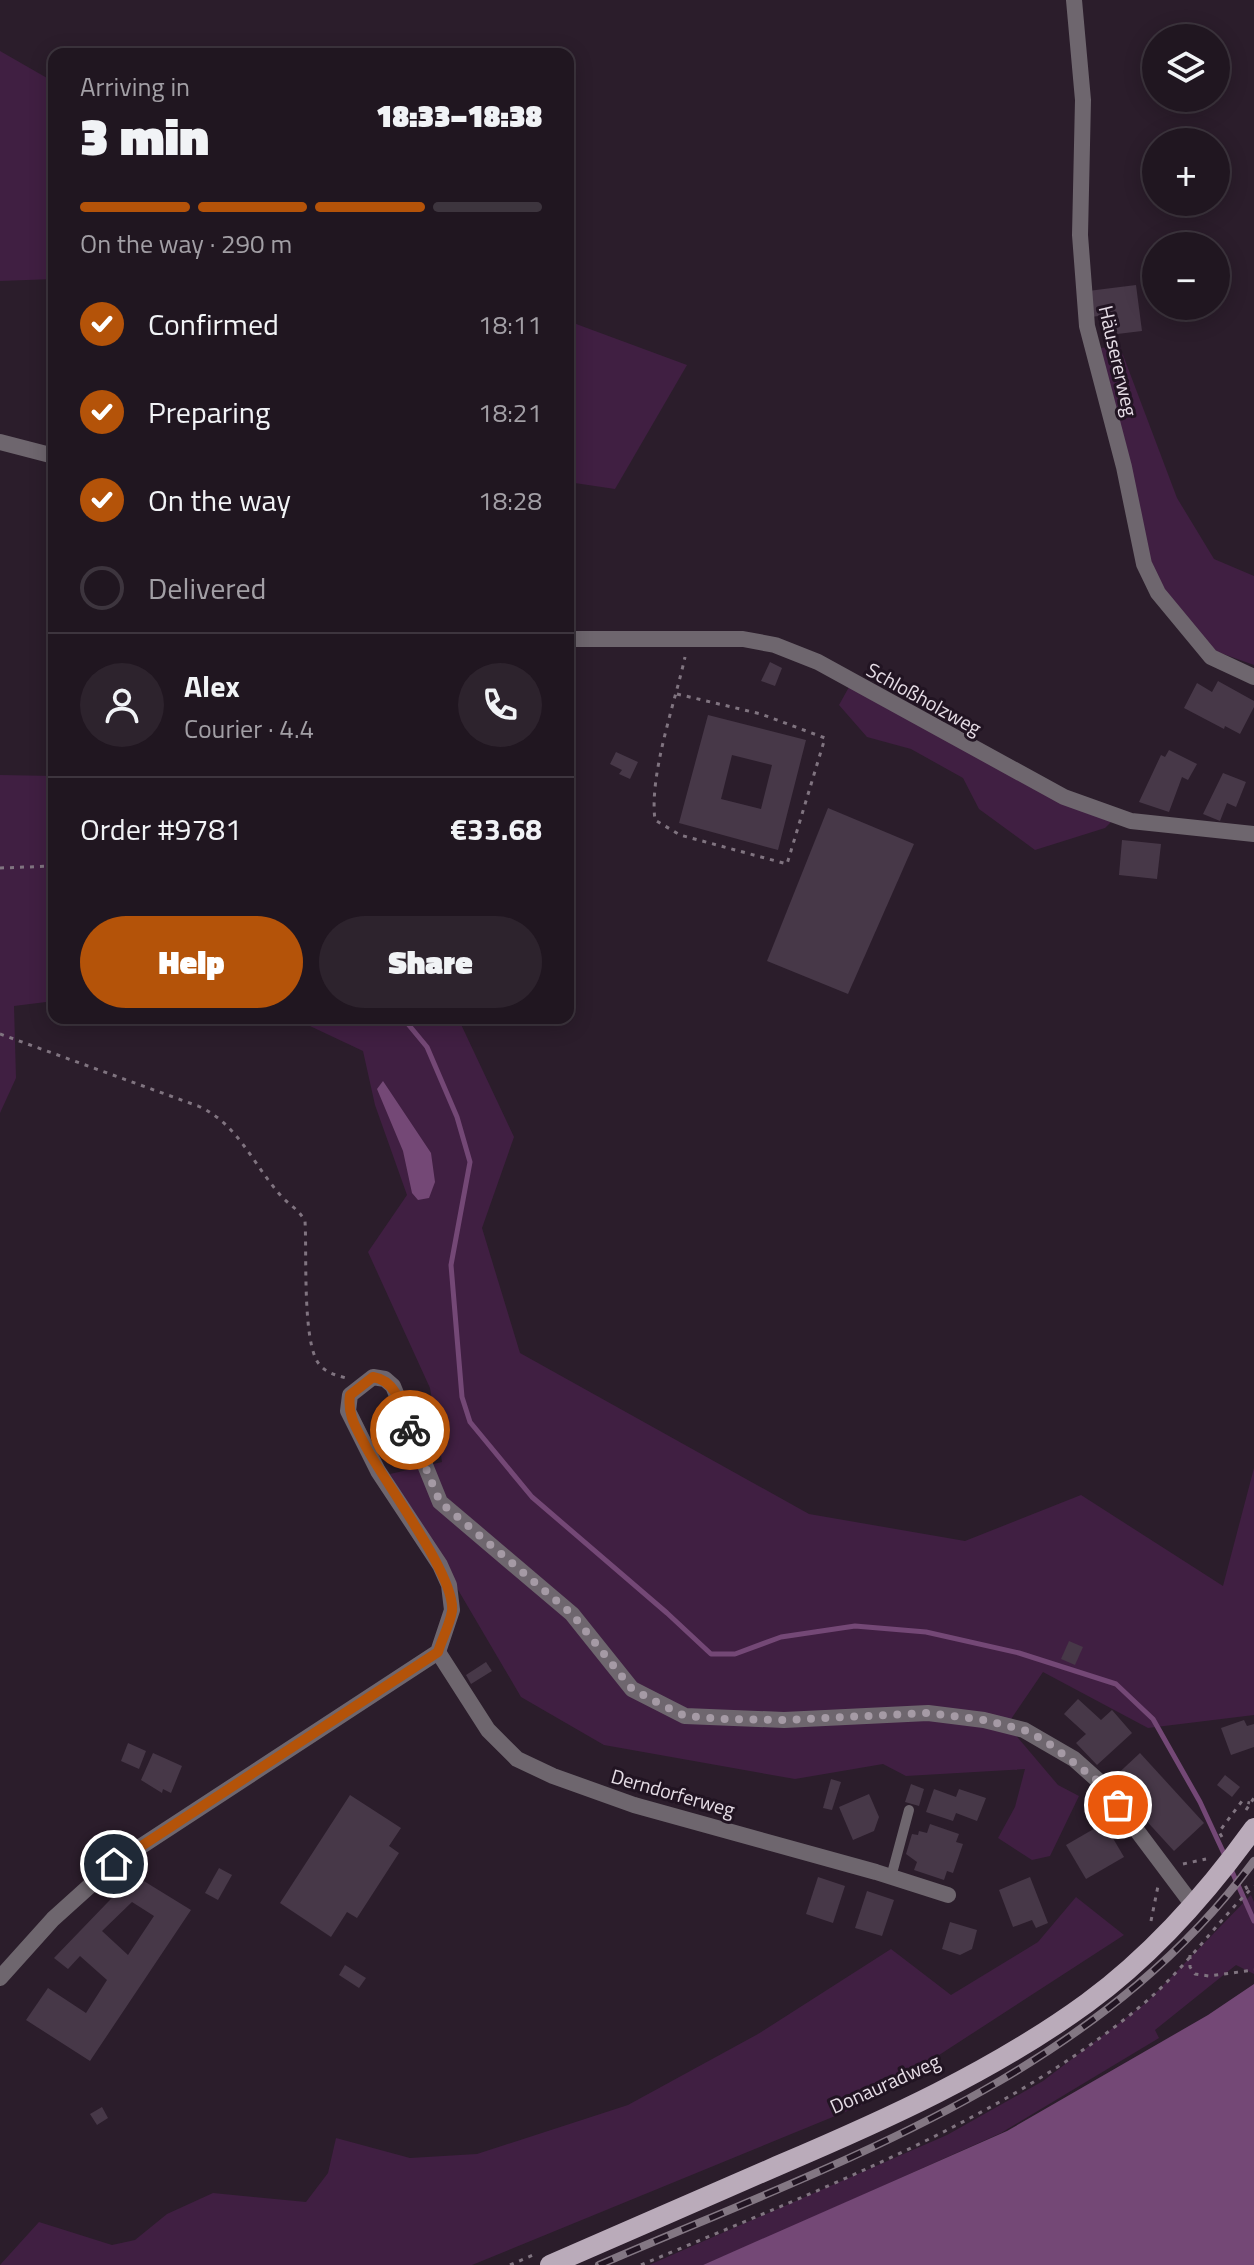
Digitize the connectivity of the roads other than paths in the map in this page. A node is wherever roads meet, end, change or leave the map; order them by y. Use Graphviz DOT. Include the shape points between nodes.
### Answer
graph roads {
  1 [pos="1074,0"];
  2 [pos="0,442"];
  3 [pos="48,454"];
  4 [pos="574,639"];
  5 [pos="1254,677"];
  6 [pos="1254,834"];
  7 [pos="438,1652"];
  8 [pos="909,1810"];
  9 [pos="1250,1834"];
  10 [pos="891,1877"];
  11 [pos="948,1895"];
  12 [pos="1192,1904"];
  13 [pos="0,1978"];
  14 [pos="546,2258"];
  1 -- 5 [label="street, Häusererweg" via="1083,100 1080,235 1087,326 1144,564 1158,593 1211,657"];
  2 -- 3 [label="street"];
  4 -- 6 [label="street, Schloßholzweg" via="690,638 775,645 818,662 1064,797 1131,821"];
  7 -- 10 [label="street, Derndorferweg" via="488,1730 517,1759 634,1805"];
  7 -- 12 [label="street" via="452,1610 449,1585 348,1411 350,1395 373,1377 393,1386 440,1502 572,1614 632,1689 685,1716 784,1720 928,1713 1024,1730 1074,1759 1102,1784"];
  7 -- 13 [label="street" via="114,1864 53,1919"];
  8 -- 10 [label="lane"];
  9 -- 12 [label="main road"];
  10 -- 11 [label="street, Derndorferweg"];
  12 -- 14 [label="main road" via="1089,2002 968,2078 856,2132"];
}
